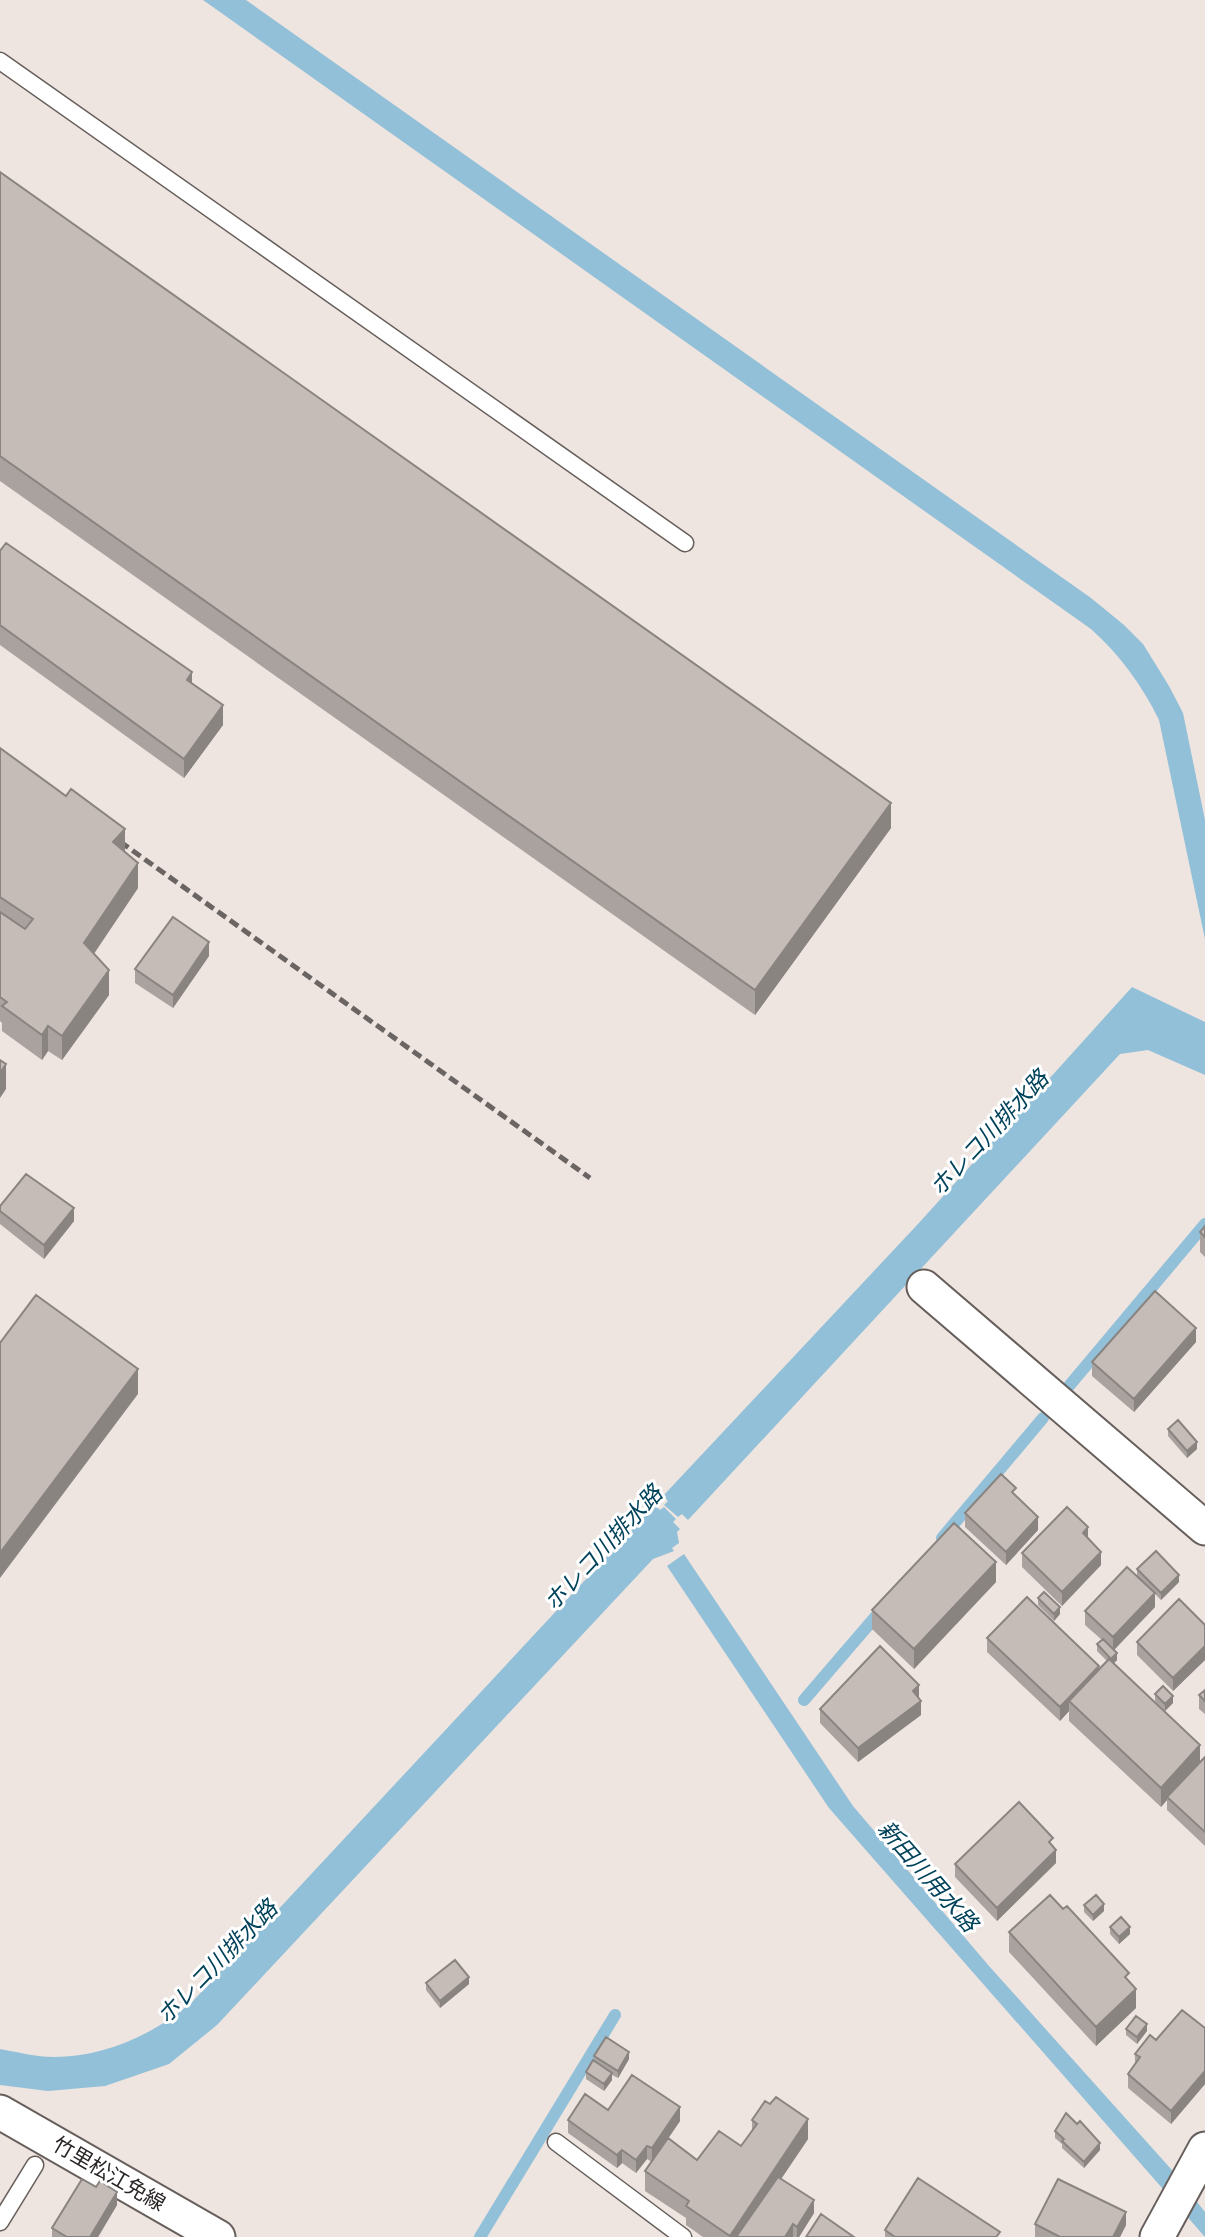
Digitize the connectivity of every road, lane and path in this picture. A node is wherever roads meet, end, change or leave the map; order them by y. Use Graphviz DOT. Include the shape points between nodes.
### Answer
graph roads {
  1 [pos="0,61"];
  2 [pos="685,543"];
  3 [pos="923,1287"];
  4 [pos="1205,1528"];
  5 [pos="0,2112"];
  6 [pos="556,2143"];
  7 [pos="1205,2149"];
  8 [pos="35,2165"];
  9 [pos="0,2222"];
  10 [pos="1171,2230"];
  11 [pos="218,2237"];
  12 [pos="683,2237"];
  1 -- 2 [label="lane"];
  3 -- 4 [label="street"];
  5 -- 11 [label="street, 竹里松江免線"];
  6 -- 12 [label="lane"];
  7 -- 10 [label="street"];
  8 -- 9 [label="lane"];
}
